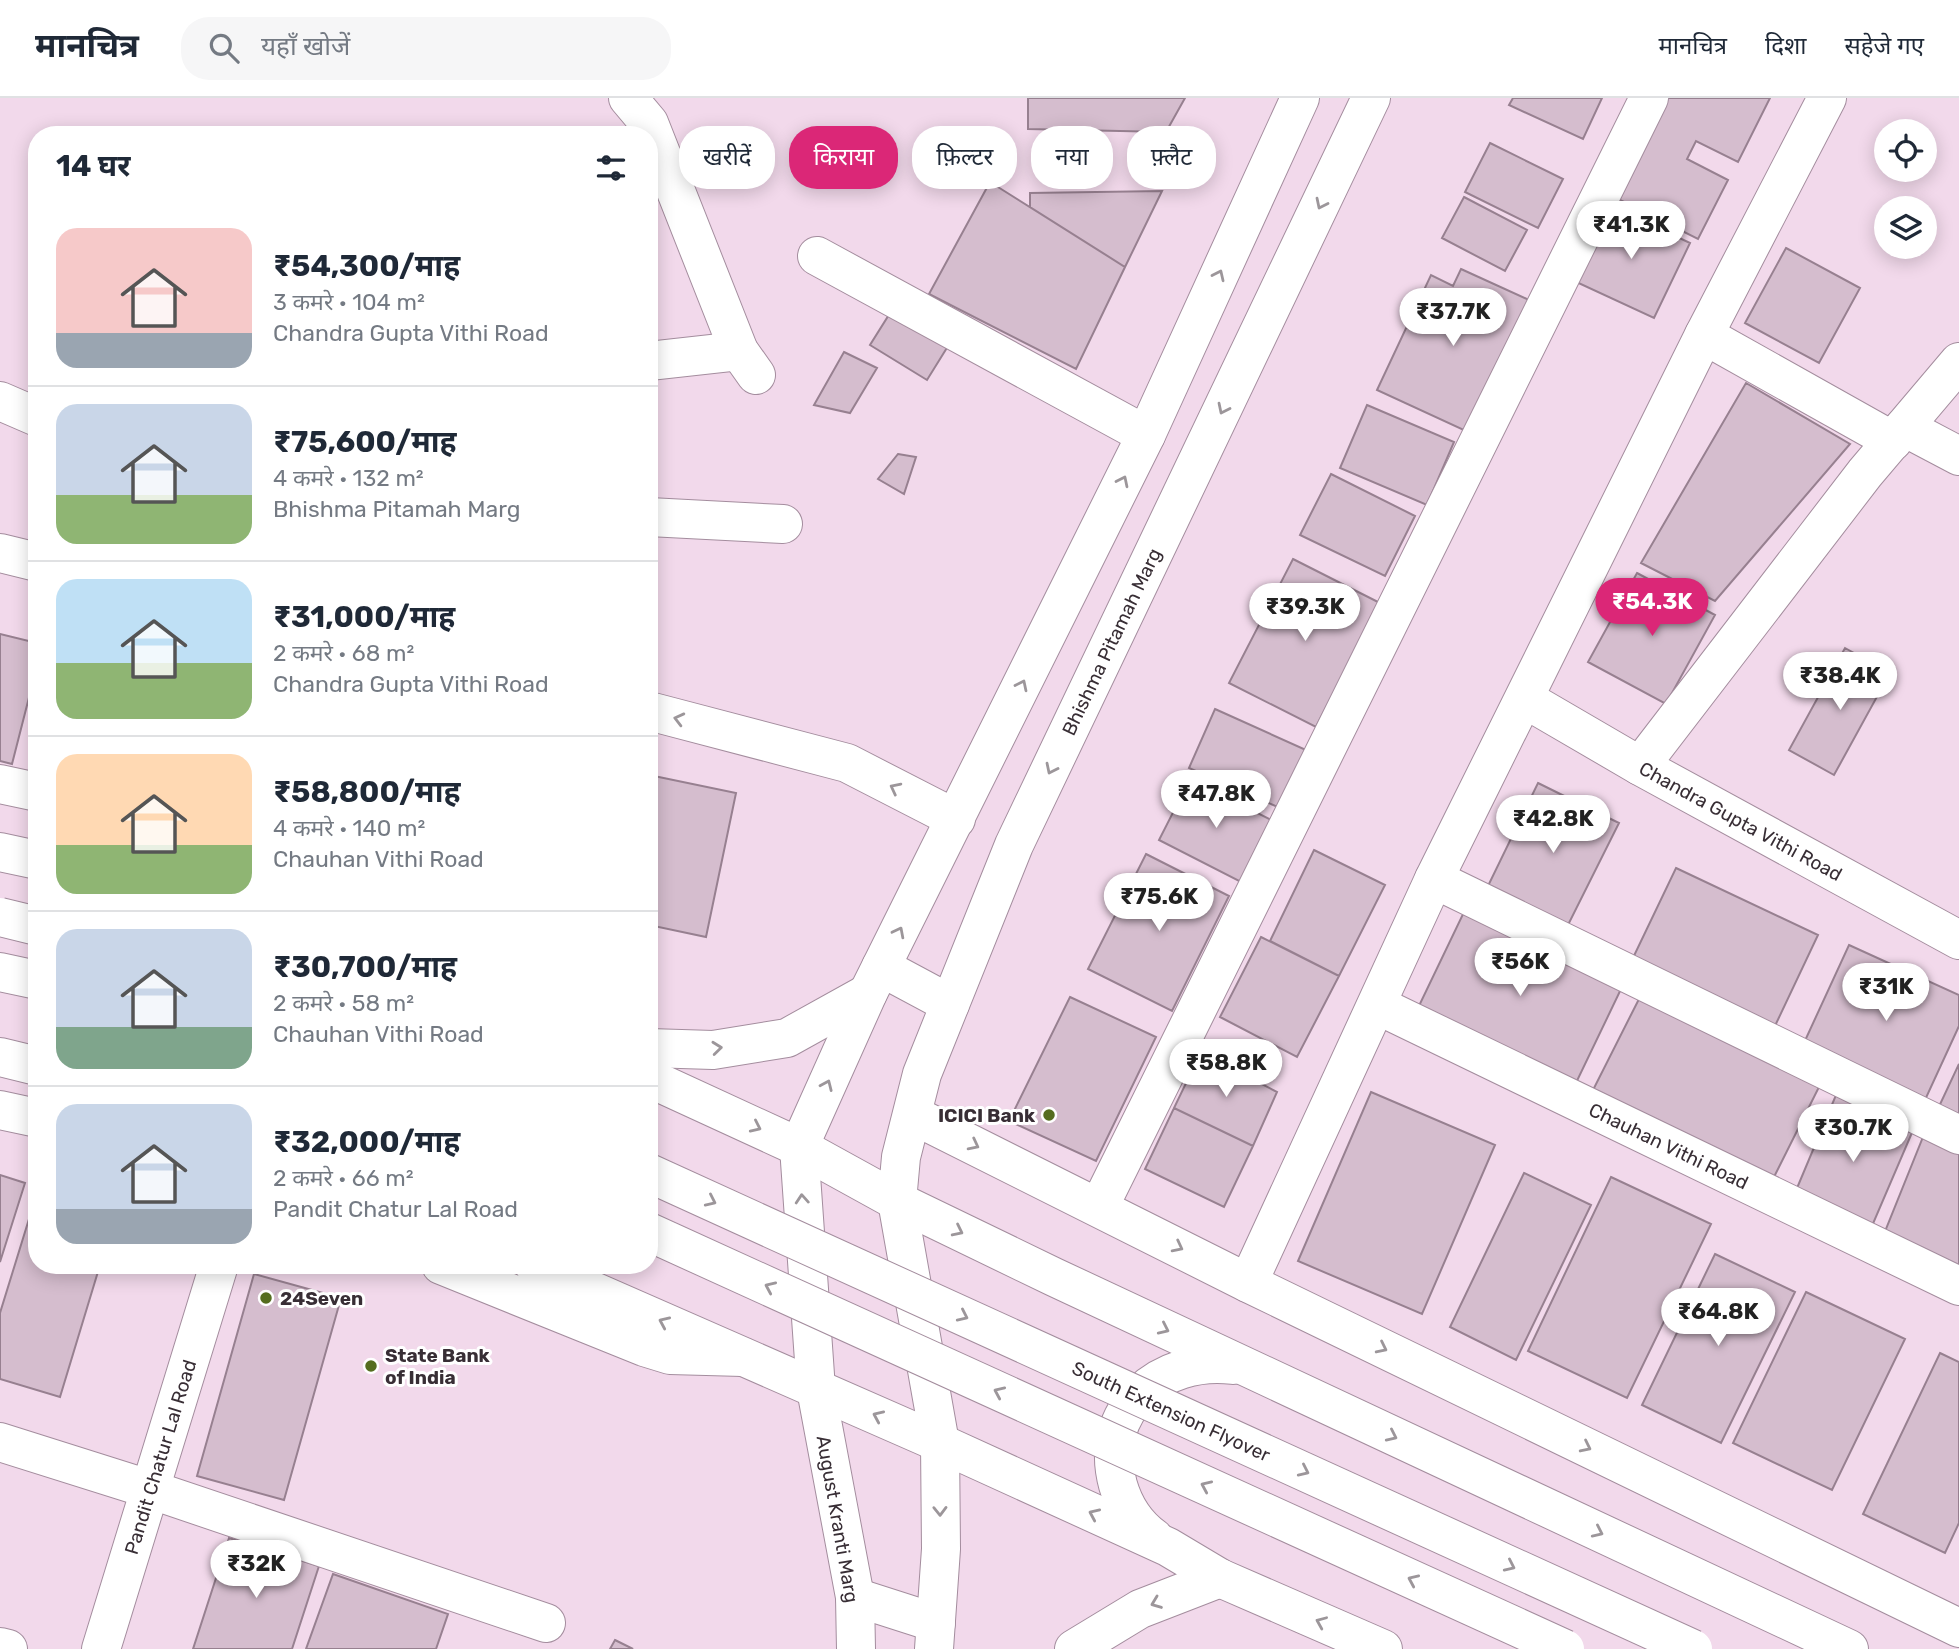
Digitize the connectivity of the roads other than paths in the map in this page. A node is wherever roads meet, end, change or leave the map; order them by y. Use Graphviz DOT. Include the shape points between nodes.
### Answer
graph roads {
  1 [pos="1300,98"];
  2 [pos="1371,98"];
  3 [pos="1649,98"];
  4 [pos="1827,98"];
  5 [pos="642,106"];
  6 [pos="650,126"];
  7 [pos="658,145"];
  8 [pos="817,256"];
  9 [pos="1704,335"];
  10 [pos="658,360"];
  11 [pos="1959,362"];
  12 [pos="0,401"];
  13 [pos="28,413"];
  14 [pos="1898,434"];
  15 [pos="1146,435"];
  16 [pos="1959,456"];
  17 [pos="658,517"];
  18 [pos="783,524"];
  19 [pos="0,553"];
  20 [pos="28,560"];
  21 [pos="1525,699"];
  22 [pos="658,713"];
  23 [pos="1640,766"];
  24 [pos="0,784"];
  25 [pos="28,790"];
  26 [pos="956,819"];
  27 [pos="0,852"];
  28 [pos="28,858"];
  29 [pos="1434,879"];
  30 [pos="0,917"];
  31 [pos="28,924"];
  32 [pos="1959,940"];
  33 [pos="0,972"];
  34 [pos="28,978"];
  35 [pos="875,980"];
  36 [pos="950,1004"];
  37 [pos="1377,1005"];
  38 [pos="658,1048"];
  39 [pos="0,1057"];
  40 [pos="28,1064"];
  41 [pos="658,1082"];
  42 [pos="0,1110"];
  43 [pos="913,1115"];
  44 [pos="28,1116"];
  45 [pos="1959,1135"];
  46 [pos="799,1147"];
  47 [pos="658,1177"];
  48 [pos="897,1202"];
  49 [pos="1099,1207"];
  50 [pos="658,1236"];
  51 [pos="216,1274"];
  52 [pos="464,1274"];
  53 [pos="554,1274"];
  54 [pos="1248,1283"];
  55 [pos="1959,1286"];
  56 [pos="743,1357"];
  57 [pos="1254,1371"];
  58 [pos="816,1389"];
  59 [pos="0,1442"];
  60 [pos="940,1443"];
  61 [pos="152,1490"];
  62 [pos="1168,1547"];
  63 [pos="1220,1578"];
  64 [pos="855,1597"];
  65 [pos="546,1623"];
  66 [pos="1959,1628"];
  67 [pos="935,1636"];
  68 [pos="0,1647"];
  69 [pos="8,1649"];
  70 [pos="101,1649"];
  71 [pos="856,1649"];
  72 [pos="1074,1649"];
  73 [pos="1383,1649"];
  74 [pos="1565,1649"];
  75 [pos="1693,1649"];
  76 [pos="1849,1649"];
  15 -- 1 [label="main road, one-way"];
  2 -- 36 [label="main road, Bhishma Pitamah Marg, one-way" via="1014,845"];
  3 -- 49 [label="main road"];
  4 -- 9 [label="main road"];
  5 -- 6 [label="main road"];
  7 -- 10 [label="main road" via="747,363"];
  8 -- 15 [label="main road"];
  9 -- 14 [label="main road"];
  9 -- 21 [label="main road"];
  11 -- 14 [label="main road"];
  12 -- 13 [label="main road"];
  14 -- 16 [label="main road"];
  14 -- 23 [label="main road"];
  26 -- 15 [label="main road, one-way"];
  17 -- 18 [label="main road"];
  19 -- 20 [label="main road"];
  21 -- 23 [label="main road, Chandra Gupta Vithi Road"];
  21 -- 29 [label="main road"];
  26 -- 22 [label="main road, one-way" via="847,763"];
  23 -- 32 [label="main road, Chandra Gupta Vithi Road"];
  24 -- 25 [label="main road"];
  35 -- 26 [label="main road, one-way"];
  27 -- 28 [label="main road"];
  29 -- 37 [label="main road"];
  29 -- 45 [label="main road"];
  30 -- 31 [label="main road, bridge"];
  33 -- 34 [label="main road"];
  35 -- 36 [label="main road"];
  38 -- 35 [label="main road, one-way" via="713,1050 787,1038"];
  46 -- 35 [label="main road, one-way"];
  36 -- 43 [label="main road, Bhishma Pitamah Marg" via="922,1074"];
  37 -- 54 [label="main road"];
  37 -- 55 [label="main road, Chauhan Vithi Road"];
  39 -- 40 [label="main road"];
  41 -- 46 [label="main road, one-way"];
  42 -- 44 [label="main road"];
  43 -- 48 [label="main road, Bhishma Pitamah Marg" via="901,1157"];
  43 -- 49 [label="main road, one-way"];
  46 -- 48 [label="main road"];
  58 -- 46 [label="main road, August Kranti Marg, one-way"];
  47 -- 75 [label="main road, South Extension Flyover, one-way, bridge"];
  48 -- 57 [label="main road, one-way"];
  48 -- 60 [label="main road, Bhishma Pitamah Marg"];
  49 -- 54 [label="main road, one-way"];
  74 -- 50 [label="main road, one-way, bridge"];
  51 -- 61 [label="main road, Pandit Chatur Lal Road"];
  52 -- 56 [label="main road" via="643,1348 670,1355"];
  56 -- 53 [label="main road, one-way"];
  54 -- 66 [label="main road, one-way"];
  56 -- 58 [label="main road"];
  57 -- 62 [label="main road" via="1208,1362 1185,1366 1164,1375 1129,1406 1114,1451 1115,1474 1132,1517"];
  57 -- 76 [label="main road, one-way"];
  60 -- 58 [label="main road, one-way"];
  58 -- 64 [label="main road, August Kranti Marg"];
  59 -- 61 [label="main road"];
  62 -- 60 [label="main road, one-way"];
  60 -- 67 [label="main road, one-way" via="941,1549"];
  61 -- 65 [label="main road"];
  61 -- 70 [label="main road, Pandit Chatur Lal Road"];
  62 -- 63 [label="main road"];
  63 -- 72 [label="main road, one-way" via="1140,1609"];
  73 -- 63 [label="main road, one-way"];
  64 -- 67 [label="main road"];
  64 -- 71 [label="main road, August Kranti Marg"];
  68 -- 69 [label="main road"];
}
